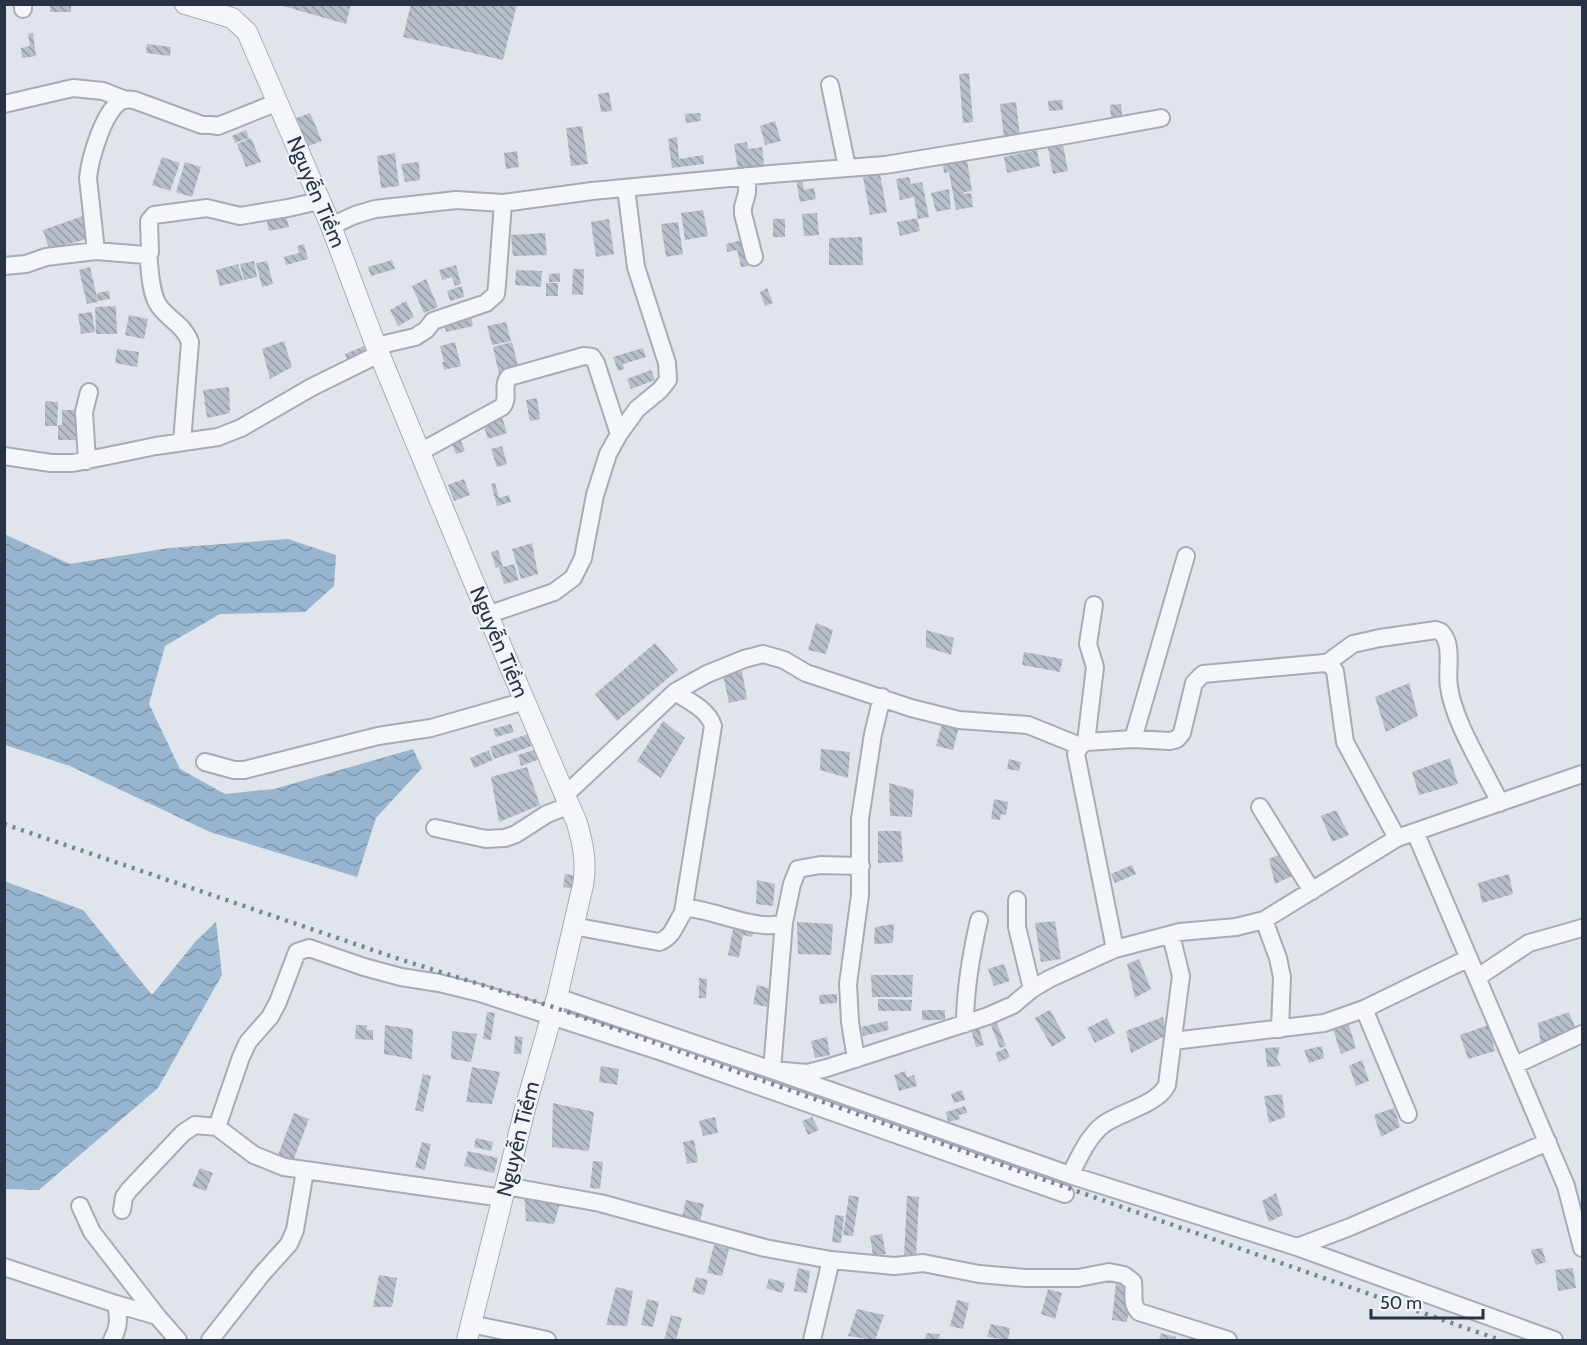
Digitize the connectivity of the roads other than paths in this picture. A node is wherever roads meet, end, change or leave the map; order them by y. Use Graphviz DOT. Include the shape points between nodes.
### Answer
graph roads {
  1 [pos="185,4"];
  2 [pos="831,85"];
  3 [pos="123,99"];
  4 [pos="279,102"];
  5 [pos="4,104"];
  6 [pos="1161,118"];
  7 [pos="847,167"];
  8 [pos="747,176"];
  9 [pos="626,188"];
  10 [pos="318,201"];
  11 [pos="503,203"];
  12 [pos="331,226"];
  13 [pos="96,251"];
  14 [pos="148,254"];
  15 [pos="754,257"];
  16 [pos="4,267"];
  17 [pos="377,350"];
  18 [pos="89,392"];
  19 [pos="619,434"];
  20 [pos="182,442"];
  21 [pos="420,452"];
  22 [pos="4,456"];
  23 [pos="87,461"];
  24 [pos="1186,556"];
  25 [pos="1094,605"];
  26 [pos="487,615"];
  27 [pos="1327,663"];
  28 [pos="675,692"];
  29 [pos="882,697"];
  30 [pos="525,701"];
  31 [pos="1133,739"];
  32 [pos="1083,744"];
  33 [pos="205,762"];
  34 [pos="1582,774"];
  35 [pos="566,801"];
  36 [pos="1500,803"];
  37 [pos="1260,807"];
  38 [pos="435,828"];
  39 [pos="1415,832"];
  40 [pos="1397,838"];
  41 [pos="861,866"];
  42 [pos="1312,891"];
  43 [pos="1017,900"];
  44 [pos="683,912"];
  45 [pos="979,920"];
  46 [pos="1264,920"];
  47 [pos="784,922"];
  48 [pos="573,926"];
  49 [pos="1582,927"];
  50 [pos="1171,934"];
  51 [pos="1115,949"];
  52 [pos="1469,958"];
  53 [pos="1478,977"];
  54 [pos="1032,989"];
  55 [pos="557,997"];
  56 [pos="1364,1009"];
  57 [pos="551,1016"];
  58 [pos="965,1024"];
  59 [pos="1280,1029"];
  60 [pos="1582,1034"];
  61 [pos="1173,1041"];
  62 [pos="856,1059"];
  63 [pos="1515,1065"];
  64 [pos="772,1070"];
  65 [pos="1408,1114"];
  66 [pos="217,1127"];
  67 [pos="1548,1142"];
  68 [pos="305,1171"];
  69 [pos="1070,1175"];
  70 [pos="1582,1179"];
  71 [pos="1566,1186"];
  72 [pos="505,1192"];
  73 [pos="1065,1194"];
  74 [pos="80,1206"];
  75 [pos="122,1210"];
  76 [pos="1297,1247"];
  77 [pos="1582,1248"];
  78 [pos="831,1260"];
  79 [pos="4,1267"];
  80 [pos="116,1304"];
  81 [pos="157,1316"];
  82 [pos="469,1333"];
  83 [pos="112,1341"];
  84 [pos="178,1341"];
  85 [pos="210,1341"];
  86 [pos="546,1341"];
  87 [pos="812,1341"];
  88 [pos="1228,1341"];
  89 [pos="1554,1341"];
  1 -- 4 [label="street, Nguyễn Tiềm" via="232,18 244,27"];
  2 -- 7 [label="street"];
  3 -- 4 [label="street" via="211,126"];
  3 -- 5 [label="street" via="74,88"];
  3 -- 13 [label="street" via="111,110 89,170"];
  4 -- 10 [label="street, Nguyễn Tiềm"];
  6 -- 7 [label="street" via="917,161"];
  7 -- 8 [label="street"];
  8 -- 9 [label="street"];
  8 -- 15 [label="street" via="743,214"];
  9 -- 11 [label="street"];
  9 -- 19 [label="street" via="636,267 669,375 665,385 637,409"];
  10 -- 12 [label="street, Nguyễn Tiềm"];
  10 -- 14 [label="street" via="240,216 207,208 154,214 149,221"];
  11 -- 12 [label="street" via="456,200 375,209"];
  11 -- 17 [label="street" via="498,285 493,299 433,321 415,337"];
  12 -- 17 [label="street, Nguyễn Tiềm"];
  13 -- 14 [label="street"];
  13 -- 16 [label="street"];
  14 -- 20 [label="street" via="156,301 184,329 190,342"];
  17 -- 20 [label="street" via="234,432"];
  17 -- 21 [label="street, Nguyễn Tiềm"];
  18 -- 23 [label="street" via="84,412"];
  19 -- 21 [label="street" via="596,363 592,357 584,356 509,377 502,407"];
  19 -- 26 [label="street" via="599,478 583,558 573,578 554,592"];
  20 -- 23 [label="street"];
  21 -- 26 [label="street, Nguyễn Tiềm"];
  22 -- 23 [label="street" via="51,463"];
  24 -- 31 [label="street"];
  25 -- 32 [label="street" via="1088,644 1095,667"];
  26 -- 30 [label="street, Nguyễn Tiềm"];
  27 -- 31 [label="street" via="1203,674 1194,682 1179,737 1170,741"];
  27 -- 36 [label="street" via="1353,644 1441,632 1448,642 1449,687 1457,717"];
  27 -- 40 [label="street" via="1335,671 1346,742"];
  28 -- 29 [label="street" via="707,674 763,654 806,673"];
  28 -- 35 [label="street"];
  28 -- 44 [label="street" via="703,710 713,726"];
  29 -- 32 [label="street" via="958,720 1028,725"];
  29 -- 41 [label="street" via="860,819"];
  30 -- 33 [label="street" via="431,728 378,736 244,770"];
  30 -- 35 [label="street, Nguyễn Tiềm"];
  31 -- 32 [label="street"];
  32 -- 51 [label="street" via="1076,757"];
  34 -- 36 [label="street"];
  35 -- 38 [label="street" via="505,838 486,839"];
  35 -- 48 [label="street, Nguyễn Tiềm" via="577,823 585,855 583,885"];
  36 -- 39 [label="street"];
  37 -- 42 [label="street"];
  39 -- 40 [label="street"];
  39 -- 52 [label="street"];
  40 -- 42 [label="street"];
  41 -- 47 [label="street" via="798,868"];
  41 -- 62 [label="street" via="848,984"];
  42 -- 46 [label="street"];
  43 -- 54 [label="street" via="1017,927"];
  44 -- 47 [label="street" via="694,908 764,925"];
  44 -- 48 [label="street" via="669,937 659,942"];
  45 -- 58 [label="street" via="965,994"];
  46 -- 50 [label="street"];
  46 -- 59 [label="street" via="1282,977"];
  47 -- 64 [label="street"];
  48 -- 55 [label="street, Nguyễn Tiềm"];
  49 -- 53 [label="street" via="1529,943"];
  50 -- 51 [label="street"];
  50 -- 61 [label="street" via="1181,976"];
  51 -- 54 [label="street"];
  52 -- 53 [label="street"];
  52 -- 56 [label="street"];
  53 -- 63 [label="street"];
  54 -- 58 [label="street" via="1013,1005"];
  55 -- 57 [label="street, Nguyễn Tiềm"];
  55 -- 64 [label="street"];
  56 -- 59 [label="street" via="1324,1023"];
  56 -- 65 [label="street"];
  57 -- 66 [label="street" via="480,993 401,977 302,949 297,952 270,1017 248,1042"];
  57 -- 72 [label="street, Nguyễn Tiềm"];
  57 -- 73 [label="street"];
  58 -- 62 [label="street"];
  59 -- 61 [label="street"];
  60 -- 63 [label="street"];
  61 -- 69 [label="street" via="1164,1091 1102,1125"];
  62 -- 64 [label="street" via="807,1073"];
  63 -- 67 [label="street"];
  64 -- 69 [label="street"];
  66 -- 68 [label="street" via="254,1155"];
  66 -- 75 [label="street" via="195,1125 183,1133 129,1190"];
  67 -- 71 [label="street"];
  67 -- 76 [label="street"];
  68 -- 72 [label="street"];
  68 -- 85 [label="street" via="295,1230 288,1244"];
  69 -- 76 [label="street"];
  70 -- 71 [label="street"];
  71 -- 77 [label="street"];
  72 -- 78 [label="street" via="600,1203 765,1248"];
  72 -- 82 [label="street, Nguyễn Tiềm"];
  74 -- 81 [label="street" via="92,1232"];
  76 -- 89 [label="street"];
  78 -- 87 [label="street"];
  78 -- 88 [label="street" via="894,1266 923,1263 1015,1278 1124,1275 1133,1282 1133,1302 1139,1312"];
  79 -- 80 [label="street"];
  80 -- 81 [label="street"];
  80 -- 83 [label="street" via="118,1326"];
  81 -- 84 [label="street"];
  82 -- 86 [label="street"];
}
